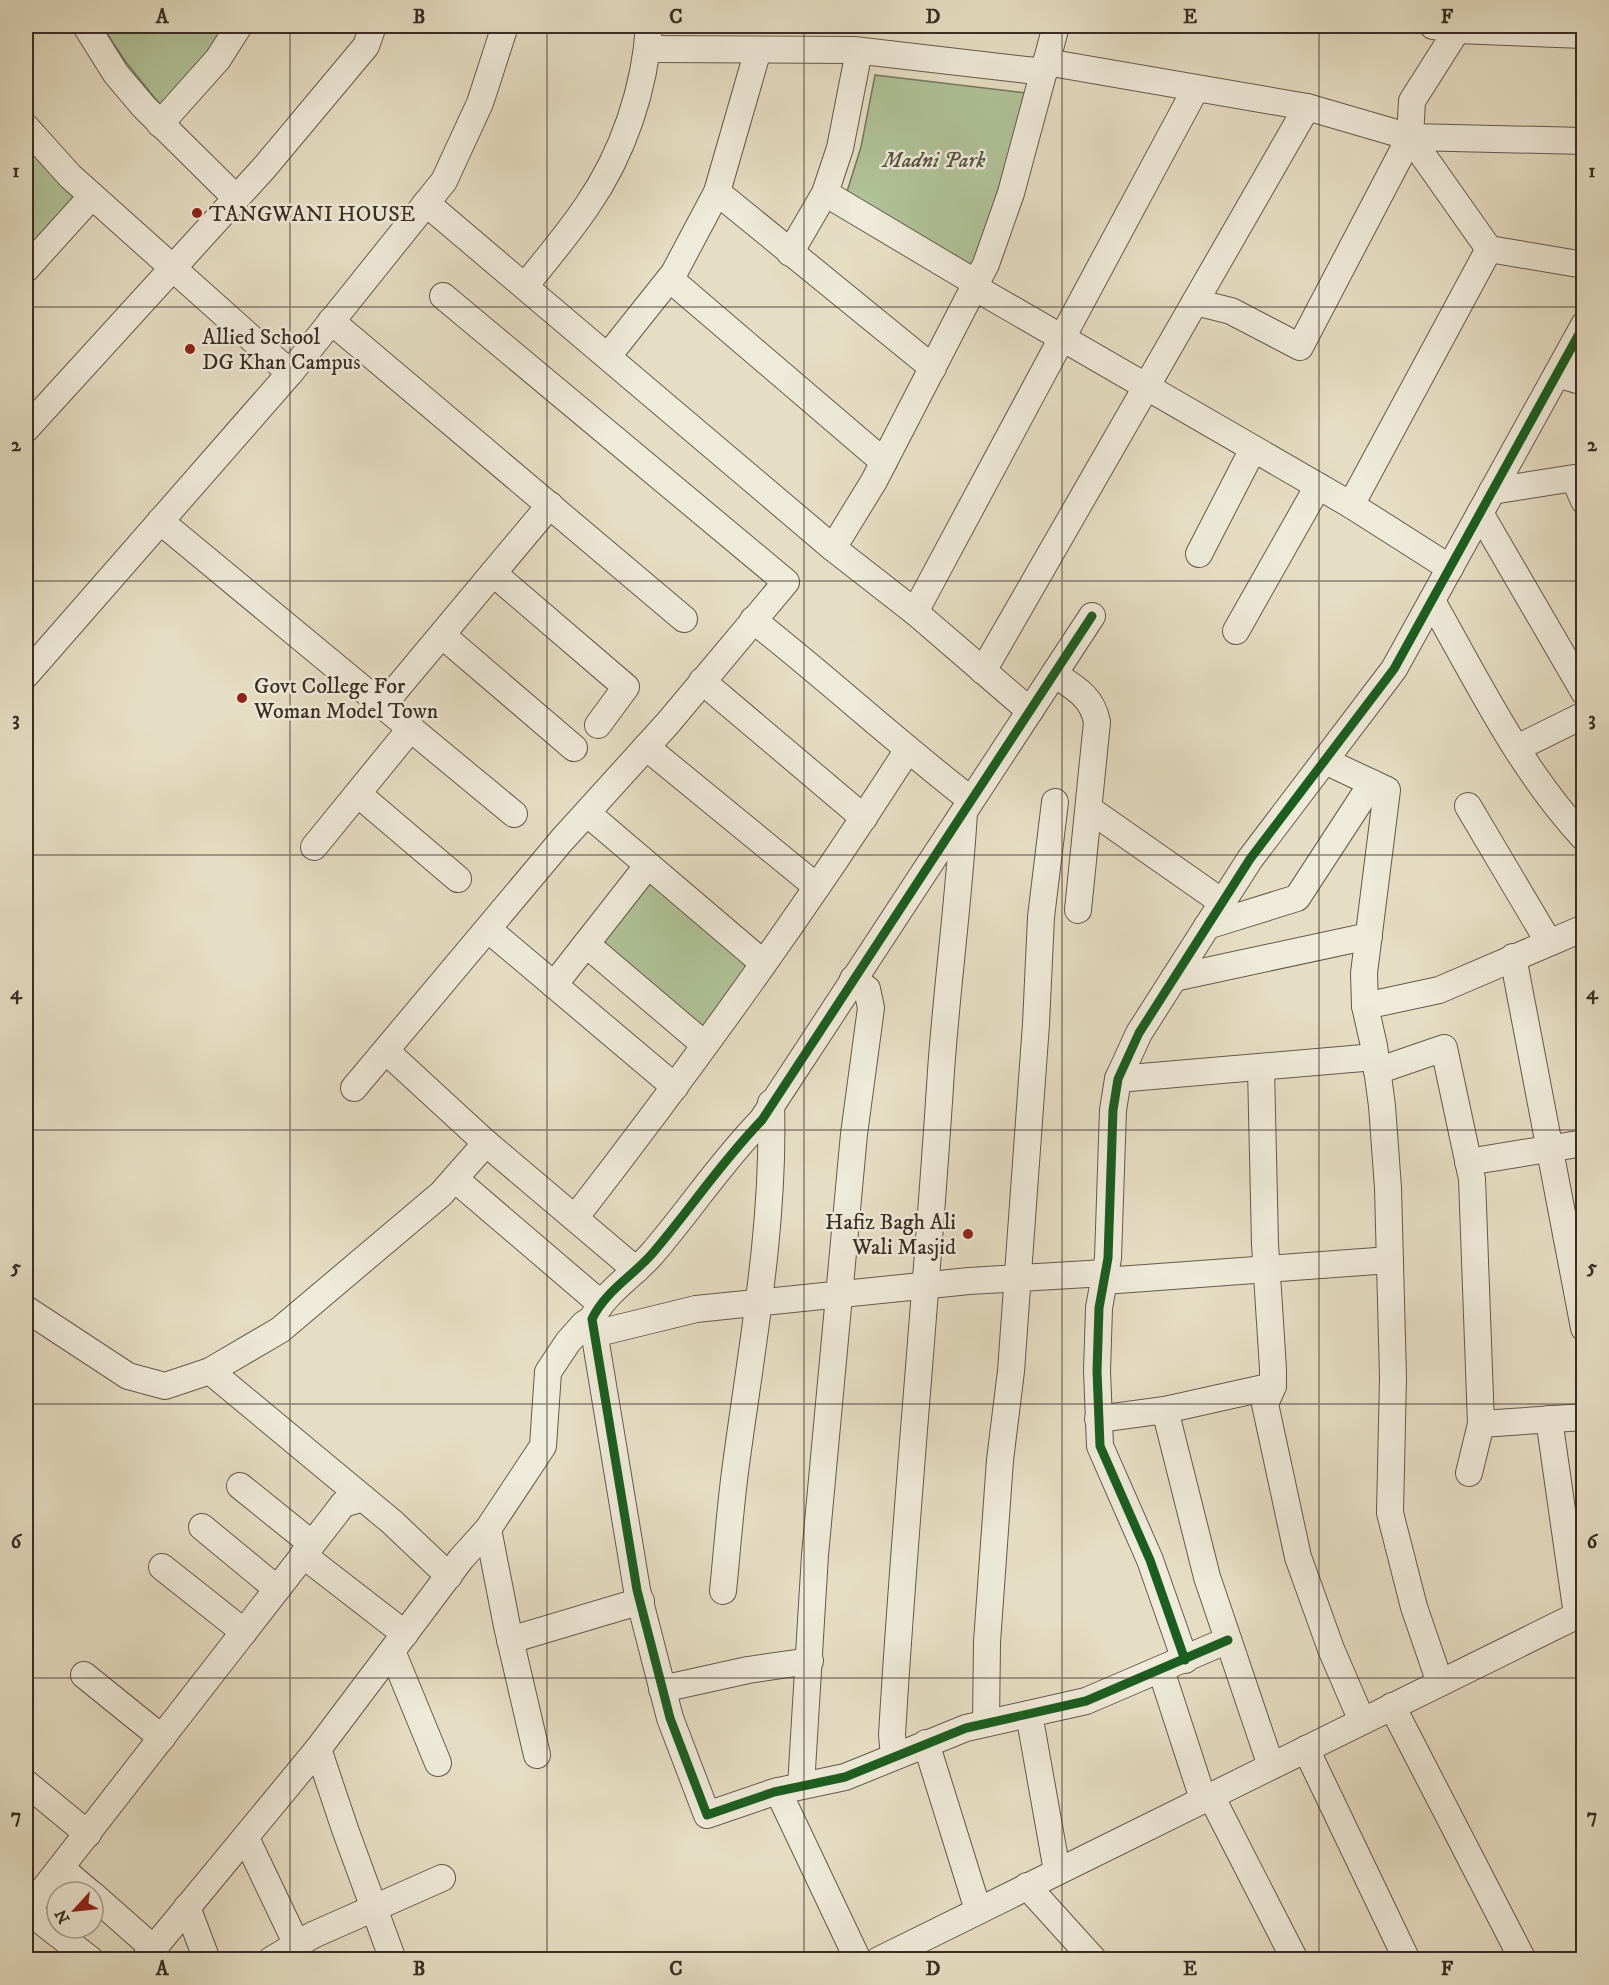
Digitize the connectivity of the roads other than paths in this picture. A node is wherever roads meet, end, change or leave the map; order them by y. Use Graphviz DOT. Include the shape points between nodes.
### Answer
graph roads {
  1 [pos="86,26"];
  2 [pos="240,26"];
  3 [pos="373,26"];
  4 [pos="505,26"];
  5 [pos="1056,26"];
  6 [pos="1445,28"];
  7 [pos="1584,35"];
  8 [pos="648,37"];
  9 [pos="758,50"];
  10 [pos="859,51"];
  11 [pos="1045,67"];
  12 [pos="1195,90"];
  13 [pos="1307,107"];
  14 [pos="160,124"];
  15 [pos="26,127"];
  16 [pos="1410,137"];
  17 [pos="1584,141"];
  18 [pos="717,192"];
  19 [pos="825,193"];
  20 [pos="92,196"];
  21 [pos="236,198"];
  22 [pos="426,203"];
  23 [pos="1489,249"];
  24 [pos="790,253"];
  25 [pos="1584,266"];
  26 [pos="172,268"];
  27 [pos="26,269"];
  28 [pos="670,279"];
  29 [pos="975,285"];
  30 [pos="525,286"];
  31 [pos="443,296"];
  32 [pos="1195,302"];
  33 [pos="331,321"];
  34 [pos="1584,325"];
  35 [pos="1061,339"];
  36 [pos="608,356"];
  37 [pos="933,368"];
  38 [pos="290,373"];
  39 [pos="1557,374"];
  40 [pos="1584,382"];
  41 [pos="1146,387"];
  42 [pos="30,416"];
  43 [pos="1253,449"];
  44 [pos="884,462"];
  45 [pos="1318,486"];
  46 [pos="1584,501"];
  47 [pos="1486,502"];
  48 [pos="1351,505"];
  49 [pos="550,506"];
  50 [pos="160,521"];
  51 [pos="833,548"];
  52 [pos="1199,554"];
  53 [pos="1450,568"];
  54 [pos="494,573"];
  55 [pos="1432,601"];
  56 [pos="915,612"];
  57 [pos="1092,616"];
  58 [pos="684,619"];
  59 [pos="753,620"];
  60 [pos="1236,631"];
  61 [pos="442,635"];
  62 [pos="983,671"];
  63 [pos="1054,674"];
  64 [pos="26,675"];
  65 [pos="702,681"];
  66 [pos="1584,692"];
  67 [pos="383,705"];
  68 [pos="1030,711"];
  69 [pos="1584,715"];
  70 [pos="598,725"];
  71 [pos="411,728"];
  72 [pos="646,747"];
  73 [pos="574,748"];
  74 [pos="1517,748"];
  75 [pos="907,751"];
  76 [pos="1324,761"];
  77 [pos="1372,783"];
  78 [pos="358,794"];
  79 [pos="1054,802"];
  80 [pos="967,806"];
  81 [pos="1468,806"];
  82 [pos="1089,809"];
  83 [pos="587,813"];
  84 [pos="514,814"];
  85 [pos="864,818"];
  86 [pos="1584,838"];
  87 [pos="314,847"];
  88 [pos="648,865"];
  89 [pos="458,879"];
  90 [pos="817,886"];
  91 [pos="1222,902"];
  92 [pos="1078,910"];
  93 [pos="1207,926"];
  94 [pos="1584,928"];
  95 [pos="489,930"];
  96 [pos="1369,936"];
  97 [pos="1548,941"];
  98 [pos="586,944"];
  99 [pos="1514,957"];
  100 [pos="762,962"];
  101 [pos="1174,978"];
  102 [pos="853,979"];
  103 [pos="554,985"];
  104 [pos="1365,1006"];
  105 [pos="705,1045"];
  106 [pos="386,1051"];
  107 [pos="1376,1064"];
  108 [pos="1261,1068"];
  109 [pos="1118,1079"];
  110 [pos="675,1087"];
  111 [pos="354,1088"];
  112 [pos="771,1103"];
  113 [pos="486,1143"];
  114 [pos="1584,1143"];
  115 [pos="1549,1148"];
  116 [pos="1468,1162"];
  117 [pos="455,1179"];
  118 [pos="575,1218"];
  119 [pos="1390,1260"];
  120 [pos="636,1270"];
  121 [pos="1267,1270"];
  122 [pos="1016,1277"];
  123 [pos="1104,1277"];
  124 [pos="926,1286"];
  125 [pos="839,1295"];
  126 [pos="758,1303"];
  127 [pos="26,1309"];
  128 [pos="595,1318"];
  129 [pos="1584,1328"];
  130 [pos="210,1371"];
  131 [pos="1272,1386"];
  132 [pos="1165,1410"];
  133 [pos="1584,1417"];
  134 [pos="1098,1419"];
  135 [pos="1550,1419"];
  136 [pos="1482,1424"];
  137 [pos="1469,1473"];
  138 [pos="240,1486"];
  139 [pos="363,1498"];
  140 [pos="202,1527"];
  141 [pos="488,1529"];
  142 [pos="308,1550"];
  143 [pos="162,1567"];
  144 [pos="449,1576"];
  145 [pos="277,1589"];
  146 [pos="723,1591"];
  147 [pos="641,1601"];
  148 [pos="1580,1613"];
  149 [pos="244,1632"];
  150 [pos="510,1640"];
  151 [pos="1228,1640"];
  152 [pos="398,1643"];
  153 [pos="1185,1660"];
  154 [pos="810,1661"];
  155 [pos="1161,1670"];
  156 [pos="84,1676"];
  157 [pos="1440,1683"];
  158 [pos="662,1689"];
  159 [pos="1392,1706"];
  160 [pos="1029,1714"];
  161 [pos="1362,1721"];
  162 [pos="986,1723"];
  163 [pos="162,1738"];
  164 [pos="926,1743"];
  165 [pos="318,1749"];
  166 [pos="1306,1749"];
  167 [pos="537,1755"];
  168 [pos="894,1756"];
  169 [pos="438,1763"];
  170 [pos="1271,1766"];
  171 [pos="26,1783"];
  172 [pos="790,1789"];
  173 [pos="1207,1798"];
  174 [pos="88,1834"];
  175 [pos="246,1838"];
  176 [pos="62,1868"];
  177 [pos="1057,1871"];
  178 [pos="442,1878"];
  179 [pos="76,1880"];
  180 [pos="1027,1886"];
  181 [pos="187,1907"];
  182 [pos="27,1908"];
  183 [pos="105,1908"];
  184 [pos="374,1908"];
  185 [pos="978,1910"];
  186 [pos="297,1945"];
  187 [pos="148,1954"];
  188 [pos="91,1959"];
  189 [pos="207,1959"];
  190 [pos="271,1959"];
  191 [pos="393,1959"];
  192 [pos="858,1959"];
  193 [pos="879,1959"];
  194 [pos="1094,1959"];
  195 [pos="1295,1959"];
  196 [pos="1407,1959"];
  197 [pos="1523,1959"];
  1 -- 14 [label="street" via="116,74"];
  2 -- 14 [label="street" via="218,58"];
  3 -- 21 [label="street" via="366,46"];
  4 -- 22 [label="street" via="480,103 444,181"];
  5 -- 11 [label="street"];
  6 -- 7 [label="street"];
  6 -- 16 [label="street" via="1412,101"];
  8 -- 9 [label="street"];
  8 -- 30 [label="street" via="636,103 615,159 588,206"];
  9 -- 10 [label="street"];
  9 -- 18 [label="street"];
  10 -- 11 [label="street"];
  10 -- 19 [label="street" via="840,148"];
  11 -- 12 [label="street"];
  11 -- 29 [label="street" via="1011,193"];
  12 -- 13 [label="street"];
  12 -- 35 [label="street"];
  13 -- 16 [label="street"];
  13 -- 32 [label="street"];
  14 -- 21 [label="street"];
  15 -- 20 [label="street"];
  16 -- 17 [label="street"];
  16 -- 23 [label="street"];
  16 -- 32 [label="street" via="1299,347 1231,311"];
  18 -- 24 [label="street"];
  18 -- 28 [label="street"];
  19 -- 24 [label="street"];
  19 -- 29 [label="street"];
  20 -- 26 [label="street"];
  20 -- 27 [label="street"];
  21 -- 26 [label="street"];
  22 -- 30 [label="street"];
  22 -- 33 [label="street"];
  23 -- 25 [label="street"];
  23 -- 48 [label="street"];
  24 -- 37 [label="street"];
  26 -- 38 [label="street"];
  26 -- 42 [label="street"];
  28 -- 36 [label="street"];
  28 -- 44 [label="street"];
  29 -- 35 [label="street"];
  29 -- 37 [label="street"];
  30 -- 36 [label="street"];
  31 -- 59 [label="street" via="786,582"];
  32 -- 41 [label="street"];
  33 -- 38 [label="street"];
  33 -- 49 [label="street"];
  34 -- 39 [label="street"];
  35 -- 41 [label="street"];
  35 -- 56 [label="street"];
  36 -- 51 [label="street"];
  37 -- 44 [label="street"];
  38 -- 50 [label="street"];
  39 -- 40 [label="street"];
  39 -- 47 [label="street"];
  41 -- 43 [label="street"];
  41 -- 62 [label="street"];
  43 -- 45 [label="street"];
  43 -- 52 [label="street"];
  44 -- 51 [label="street"];
  45 -- 48 [label="street"];
  45 -- 60 [label="street"];
  46 -- 47 [label="street" via="1574,478"];
  47 -- 53 [label="street"];
  47 -- 66 [label="street"];
  48 -- 53 [label="street"];
  49 -- 54 [label="street"];
  49 -- 58 [label="street"];
  50 -- 64 [label="street"];
  50 -- 67 [label="street"];
  51 -- 56 [label="street"];
  53 -- 55 [label="street"];
  54 -- 61 [label="street"];
  54 -- 70 [label="street" via="626,687"];
  55 -- 74 [label="street"];
  55 -- 76 [label="street" via="1394,669"];
  56 -- 62 [label="street"];
  57 -- 63 [label="street"];
  59 -- 65 [label="street"];
  59 -- 75 [label="street" via="825,676"];
  61 -- 67 [label="street"];
  61 -- 73 [label="street"];
  62 -- 68 [label="street"];
  63 -- 68 [label="street"];
  63 -- 82 [label="street" via="1083,692 1094,708 1097,723"];
  65 -- 72 [label="street"];
  65 -- 85 [label="street"];
  67 -- 71 [label="street"];
  68 -- 80 [label="street"];
  69 -- 74 [label="street"];
  71 -- 78 [label="street"];
  71 -- 84 [label="street"];
  72 -- 83 [label="street"];
  72 -- 90 [label="street"];
  74 -- 86 [label="street" via="1563,816"];
  75 -- 80 [label="street"];
  75 -- 85 [label="street"];
  76 -- 77 [label="street"];
  76 -- 91 [label="street"];
  77 -- 93 [label="street" via="1297,898"];
  77 -- 96 [label="street" via="1387,790"];
  78 -- 87 [label="street"];
  78 -- 89 [label="street"];
  79 -- 122 [label="street" via="1041,917"];
  80 -- 102 [label="street"];
  80 -- 124 [label="street"];
  81 -- 97 [label="street"];
  82 -- 91 [label="street"];
  82 -- 92 [label="street"];
  83 -- 88 [label="street"];
  83 -- 95 [label="street"];
  85 -- 90 [label="street"];
  88 -- 98 [label="street"];
  88 -- 100 [label="street"];
  90 -- 100 [label="street"];
  91 -- 93 [label="street"];
  93 -- 101 [label="street"];
  94 -- 97 [label="street"];
  95 -- 103 [label="street"];
  95 -- 106 [label="street"];
  96 -- 101 [label="street"];
  96 -- 104 [label="street"];
  97 -- 99 [label="street"];
  98 -- 103 [label="street"];
  98 -- 105 [label="street"];
  99 -- 104 [label="street" via="1439,990"];
  99 -- 115 [label="street"];
  100 -- 105 [label="street"];
  101 -- 109 [label="street" via="1139,1033"];
  102 -- 112 [label="street"];
  102 -- 125 [label="street" via="867,989 871,1008"];
  103 -- 110 [label="street"];
  104 -- 107 [label="street"];
  105 -- 110 [label="street"];
  106 -- 111 [label="street"];
  106 -- 113 [label="street"];
  107 -- 108 [label="street"];
  107 -- 116 [label="street" via="1444,1048"];
  107 -- 119 [label="street"];
  108 -- 109 [label="street"];
  108 -- 121 [label="street"];
  109 -- 123 [label="street"];
  110 -- 118 [label="street"];
  112 -- 120 [label="street" via="762,1120 735,1147 700,1196"];
  112 -- 126 [label="street" via="772,1146"];
  113 -- 117 [label="street"];
  113 -- 118 [label="street"];
  114 -- 115 [label="street"];
  115 -- 116 [label="street"];
  115 -- 129 [label="street"];
  116 -- 136 [label="street"];
  117 -- 128 [label="street"];
  117 -- 130 [label="street" via="280,1330"];
  118 -- 120 [label="street"];
  119 -- 121 [label="street"];
  119 -- 157 [label="street" via="1394,1377 1390,1513 1414,1607"];
  120 -- 128 [label="street"];
  121 -- 123 [label="street"];
  121 -- 131 [label="street"];
  122 -- 123 [label="street"];
  122 -- 124 [label="street"];
  122 -- 162 [label="street" via="990,1595"];
  123 -- 134 [label="street" via="1099,1318"];
  124 -- 125 [label="street"];
  124 -- 168 [label="street" via="900,1590"];
  125 -- 126 [label="street"];
  125 -- 154 [label="street" via="815,1555"];
  126 -- 128 [label="street"];
  126 -- 146 [label="street"];
  127 -- 130 [label="street" via="128,1376 165,1386"];
  128 -- 141 [label="street" via="568,1342 548,1372 543,1446"];
  128 -- 147 [label="street"];
  130 -- 139 [label="street"];
  131 -- 132 [label="street"];
  131 -- 161 [label="street" via="1265,1404 1298,1557"];
  132 -- 134 [label="street"];
  132 -- 151 [label="street" via="1207,1577"];
  133 -- 135 [label="street"];
  134 -- 153 [label="street" via="1100,1446 1143,1541"];
  135 -- 136 [label="street"];
  135 -- 148 [label="street"];
  136 -- 137 [label="street"];
  138 -- 142 [label="street"];
  139 -- 142 [label="street" via="344,1504"];
  139 -- 144 [label="street"];
  140 -- 145 [label="street"];
  141 -- 144 [label="street"];
  141 -- 150 [label="street"];
  142 -- 145 [label="street"];
  142 -- 152 [label="street"];
  143 -- 149 [label="street"];
  144 -- 152 [label="street"];
  145 -- 149 [label="street"];
  147 -- 150 [label="street"];
  147 -- 158 [label="street"];
  148 -- 157 [label="street"];
  149 -- 163 [label="street"];
  150 -- 167 [label="street"];
  151 -- 153 [label="street"];
  151 -- 170 [label="street"];
  152 -- 165 [label="street"];
  152 -- 169 [label="street"];
  153 -- 155 [label="street"];
  154 -- 158 [label="street"];
  154 -- 172 [label="street"];
  155 -- 160 [label="street" via="1086,1701"];
  155 -- 173 [label="street"];
  156 -- 163 [label="street"];
  157 -- 159 [label="street"];
  158 -- 172 [label="street" via="707,1815"];
  159 -- 161 [label="street"];
  159 -- 197 [label="street"];
  160 -- 162 [label="street"];
  160 -- 177 [label="street"];
  161 -- 166 [label="street"];
  162 -- 164 [label="street"];
  163 -- 174 [label="street"];
  164 -- 168 [label="street"];
  164 -- 185 [label="street"];
  165 -- 175 [label="street"];
  165 -- 184 [label="street"];
  166 -- 170 [label="street"];
  166 -- 196 [label="street"];
  168 -- 172 [label="street" via="845,1777"];
  170 -- 173 [label="street"];
  171 -- 174 [label="street"];
  172 -- 192 [label="street"];
  173 -- 177 [label="street"];
  173 -- 195 [label="street"];
  174 -- 176 [label="street"];
  175 -- 181 [label="street"];
  175 -- 186 [label="street"];
  176 -- 179 [label="street"];
  176 -- 182 [label="street"];
  177 -- 180 [label="street"];
  178 -- 184 [label="street"];
  180 -- 185 [label="street"];
  180 -- 194 [label="street"];
  181 -- 187 [label="street"];
  181 -- 189 [label="street"];
  182 -- 188 [label="street"];
  183 -- 187 [label="street"];
  184 -- 186 [label="street"];
  184 -- 191 [label="street"];
  185 -- 193 [label="street"];
  186 -- 190 [label="street"];
}
